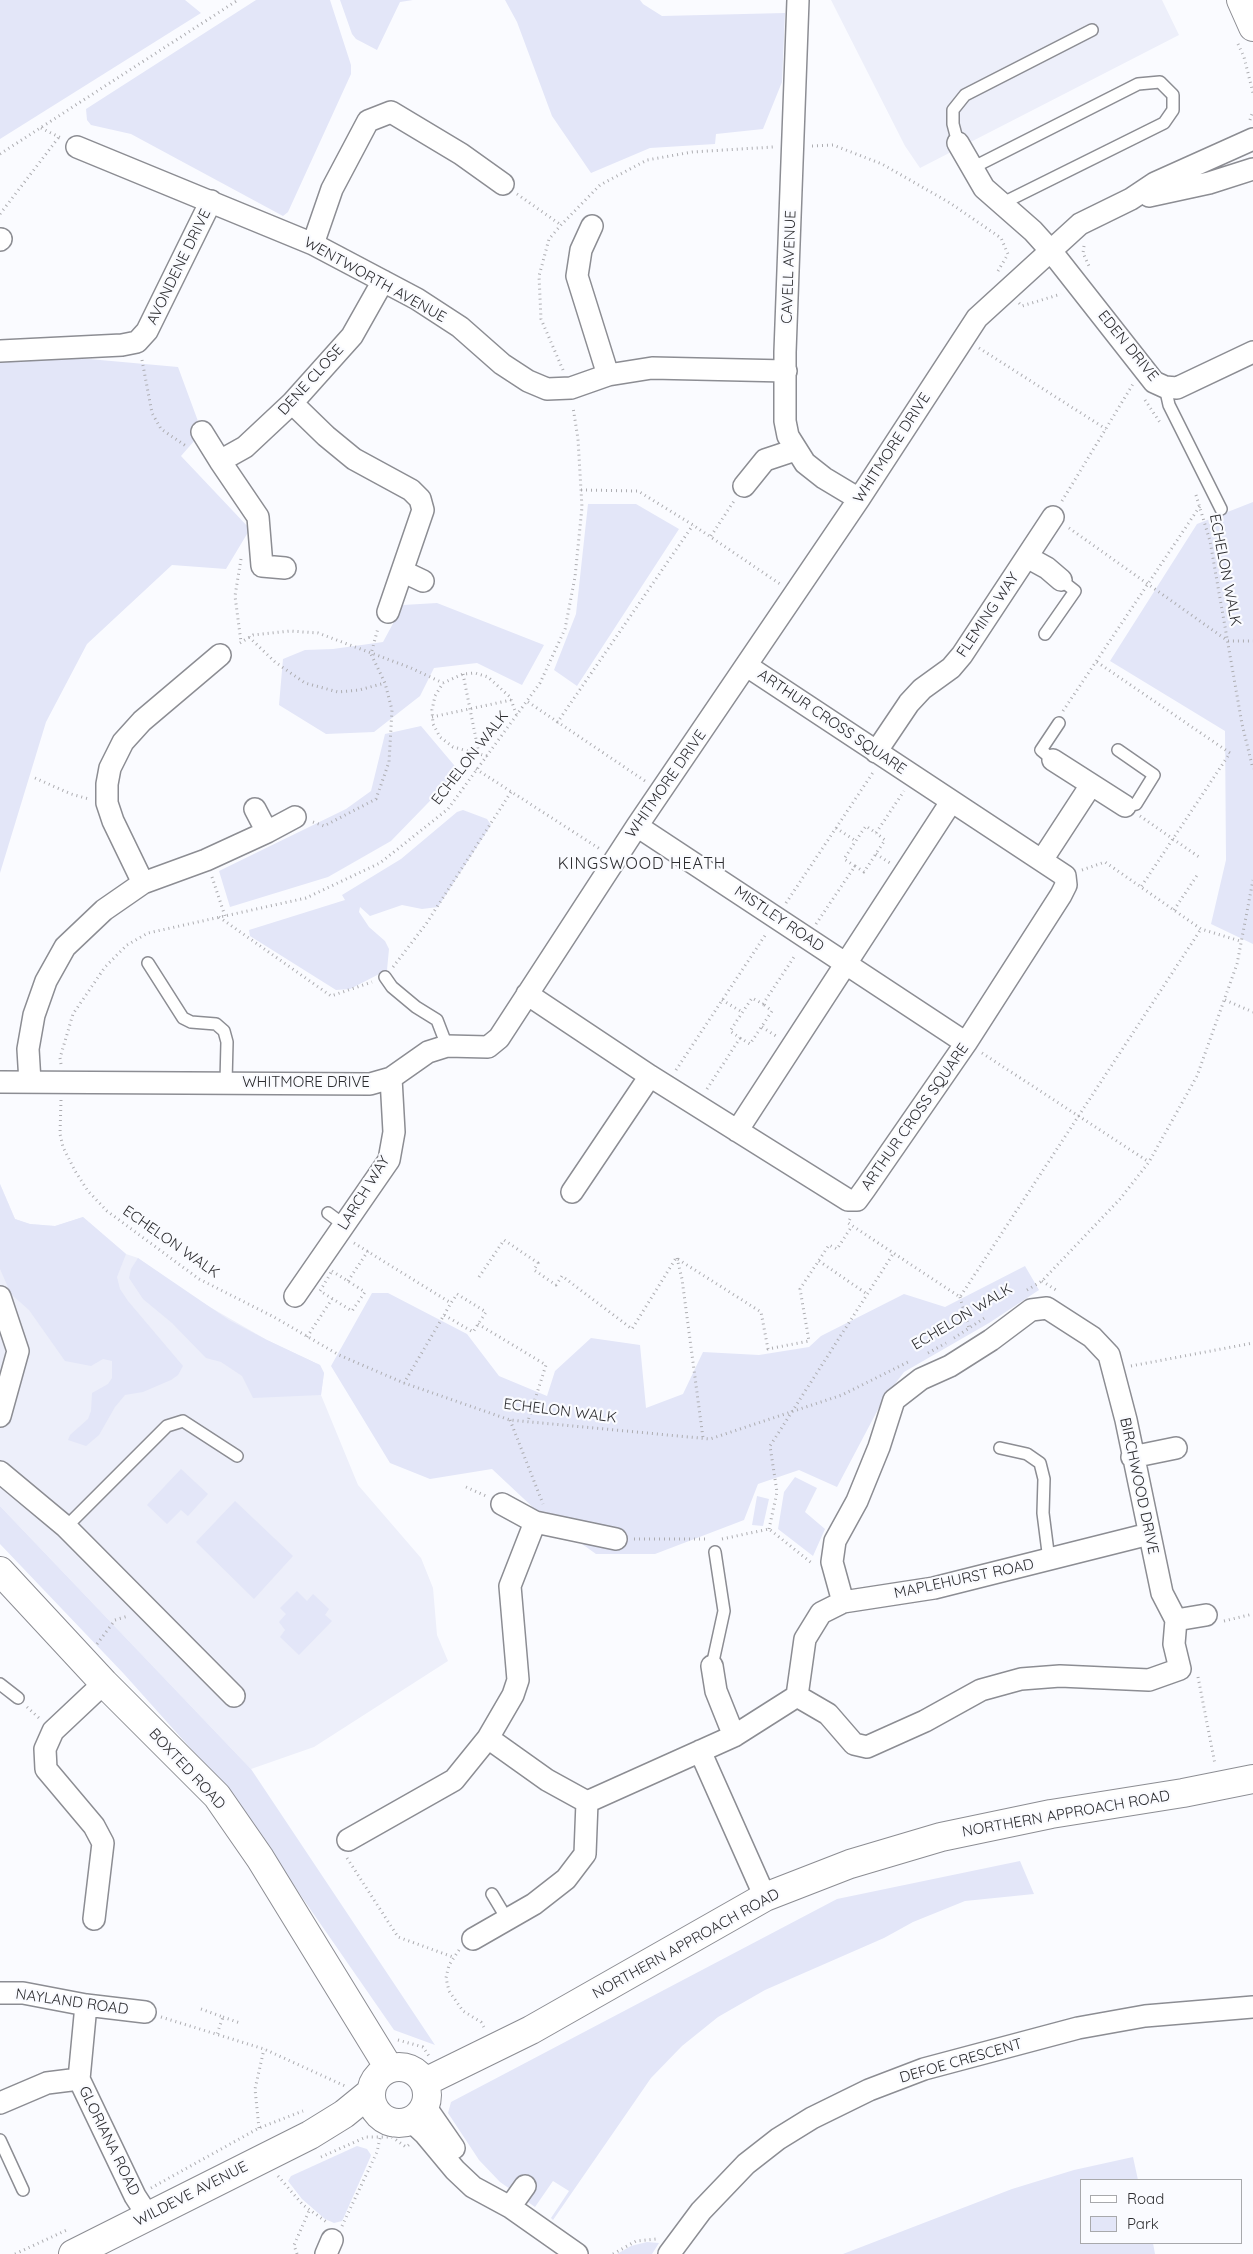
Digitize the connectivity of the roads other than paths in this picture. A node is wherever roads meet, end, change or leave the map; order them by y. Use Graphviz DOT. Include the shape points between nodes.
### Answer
graph roads {
  1 [pos="798,0"];
  2 [pos="1241,0"];
  3 [pos="1092,30"];
  4 [pos="1245,34"];
  5 [pos="1253,139"];
  6 [pos="68,142"];
  7 [pos="958,143"];
  8 [pos="972,168"];
  9 [pos="1253,169"];
  10 [pos="503,184"];
  11 [pos="1131,199"];
  12 [pos="211,201"];
  13 [pos="1001,204"];
  14 [pos="592,226"];
  15 [pos="313,244"];
  16 [pos="1051,251"];
  17 [pos="383,282"];
  18 [pos="0,351"];
  19 [pos="1253,352"];
  20 [pos="786,371"];
  21 [pos="608,375"];
  22 [pos="1165,387"];
  23 [pos="292,403"];
  24 [pos="202,432"];
  25 [pos="795,450"];
  26 [pos="220,461"];
  27 [pos="744,486"];
  28 [pos="860,499"];
  29 [pos="1221,509"];
  30 [pos="1053,517"];
  31 [pos="1027,557"];
  32 [pos="285,568"];
  33 [pos="402,571"];
  34 [pos="1061,580"];
  35 [pos="423,581"];
  36 [pos="388,612"];
  37 [pos="1045,634"];
  38 [pos="220,655"];
  39 [pos="747,666"];
  40 [pos="1059,723"];
  41 [pos="1118,750"];
  42 [pos="876,752"];
  43 [pos="1054,760"];
  44 [pos="1091,785"];
  45 [pos="951,802"];
  46 [pos="1125,806"];
  47 [pos="255,809"];
  48 [pos="295,817"];
  49 [pos="637,826"];
  50 [pos="267,832"];
  51 [pos="1042,860"];
  52 [pos="143,883"];
  53 [pos="148,963"];
  54 [pos="845,963"];
  55 [pos="385,977"];
  56 [pos="527,994"];
  57 [pos="966,1043"];
  58 [pos="447,1046"];
  59 [pos="650,1076"];
  60 [pos="391,1078"];
  61 [pos="0,1082"];
  62 [pos="30,1082"];
  63 [pos="226,1082"];
  64 [pos="737,1131"];
  65 [pos="572,1192"];
  66 [pos="295,1296"];
  67 [pos="0,1297"];
  68 [pos="0,1416"];
  69 [pos="1000,1448"];
  70 [pos="1176,1448"];
  71 [pos="237,1456"];
  72 [pos="1132,1457"];
  73 [pos="0,1472"];
  74 [pos="502,1504"];
  75 [pos="543,1524"];
  76 [pos="66,1527"];
  77 [pos="1150,1534"];
  78 [pos="616,1539"];
  79 [pos="715,1552"];
  80 [pos="1049,1560"];
  81 [pos="0,1571"];
  82 [pos="843,1602"];
  83 [pos="1206,1615"];
  84 [pos="1176,1620"];
  85 [pos="712,1666"];
  86 [pos="104,1683"];
  87 [pos="0,1684"];
  88 [pos="234,1696"];
  89 [pos="797,1696"];
  90 [pos="18,1698"];
  91 [pos="734,1736"];
  92 [pos="488,1738"];
  93 [pos="700,1751"];
  94 [pos="1253,1779"];
  95 [pos="586,1802"];
  96 [pos="348,1840"];
  97 [pos="492,1894"];
  98 [pos="765,1897"];
  99 [pos="94,1919"];
  100 [pos="507,1920"];
  101 [pos="474,1939"];
  102 [pos="0,1993"];
  103 [pos="86,2005"];
  104 [pos="1253,2007"];
  105 [pos="145,2012"];
  106 [pos="389,2068"];
  107 [pos="79,2079"];
  108 [pos="355,2087"];
  109 [pos="0,2103"];
  110 [pos="420,2103"];
  111 [pos="309,2122"];
  112 [pos="382,2128"];
  113 [pos="0,2140"];
  114 [pos="525,2186"];
  115 [pos="23,2190"];
  116 [pos="506,2205"];
  117 [pos="141,2206"];
  118 [pos="667,2247"];
  119 [pos="73,2254"];
  120 [pos="577,2254"];
  1 -- 20 [label="street, CAVELL AVENUE"];
  2 -- 4 [label="main road"];
  3 -- 7 [label="lane" via="965,95 953,110"];
  5 -- 11 [label="street, WHITMORE DRIVE" via="1155,184"];
  6 -- 12 [label="street, WENTWORTH AVENUE"];
  7 -- 8 [label="street, EDEN DRIVE"];
  8 -- 13 [label="street, EDEN DRIVE" via="984,188"];
  8 -- 13 [label="lane" via="1138,84 1160,82 1173,95 1173,110 1164,123"];
  9 -- 11 [label="street, WHITMORE DRIVE" via="1209,184"];
  10 -- 15 [label="street" via="461,154 391,112 368,121 332,189"];
  11 -- 16 [label="street, WHITMORE DRIVE" via="1080,224"];
  12 -- 15 [label="street, WENTWORTH AVENUE"];
  12 -- 18 [label="street, AVONDENE DRIVE" via="147,331 137,342"];
  13 -- 16 [label="street, EDEN DRIVE"];
  14 -- 21 [label="street" via="581,250 577,276"];
  15 -- 17 [label="street, WENTWORTH AVENUE"];
  16 -- 22 [label="street, EDEN DRIVE" via="1068,288 1154,382"];
  16 -- 28 [label="street, WHITMORE DRIVE" via="977,318"];
  17 -- 21 [label="street, WENTWORTH AVENUE" via="417,299 460,328 502,364 547,389 571,388"];
  17 -- 23 [label="street, DENE CLOSE" via="352,336"];
  19 -- 22 [label="street, EDEN DRIVE" via="1177,388"];
  20 -- 21 [label="street, WENTWORTH AVENUE" via="652,368"];
  20 -- 25 [label="street, CAVELL AVENUE" via="785,421"];
  22 -- 29 [label="lane" via="1169,405"];
  23 -- 26 [label="street, DENE CLOSE" via="245,447"];
  23 -- 33 [label="street" via="354,459 411,490 420,499 423,510"];
  24 -- 26 [label="street"];
  25 -- 27 [label="street" via="765,460"];
  25 -- 28 [label="street, CAVELL AVENUE" via="824,478"];
  26 -- 32 [label="street" via="258,517 262,566"];
  28 -- 39 [label="street, WHITMORE DRIVE"];
  30 -- 31 [label="street, FLEMING WAY"];
  31 -- 34 [label="street"];
  31 -- 42 [label="street, FLEMING WAY" via="962,655 951,668 922,688"];
  33 -- 35 [label="street"];
  33 -- 36 [label="street"];
  34 -- 37 [label="lane" via="1075,591"];
  38 -- 52 [label="street" via="142,721 123,742 110,768 107,802"];
  39 -- 42 [label="street, ARTHUR CROSS SQUARE"];
  39 -- 49 [label="street, WHITMORE DRIVE"];
  40 -- 43 [label="lane" via="1041,750"];
  41 -- 46 [label="lane" via="1154,775 1136,804"];
  42 -- 45 [label="street, ARTHUR CROSS SQUARE"];
  43 -- 44 [label="street"];
  44 -- 46 [label="street"];
  44 -- 51 [label="street"];
  45 -- 51 [label="street, ARTHUR CROSS SQUARE"];
  45 -- 54 [label="street"];
  47 -- 50 [label="street"];
  48 -- 50 [label="street"];
  49 -- 54 [label="street, MISTLEY ROAD"];
  49 -- 56 [label="street, WHITMORE DRIVE"];
  50 -- 52 [label="street" via="206,860"];
  51 -- 57 [label="street, ARTHUR CROSS SQUARE" via="1065,876 1066,885"];
  52 -- 62 [label="street" via="85,925 66,947 46,981 34,1015 28,1049"];
  53 -- 63 [label="lane" via="183,1018 216,1024 224,1031 228,1042"];
  54 -- 57 [label="street, MISTLEY ROAD"];
  54 -- 64 [label="street"];
  55 -- 58 [label="lane" via="416,1007 437,1020"];
  56 -- 58 [label="street, WHITMORE DRIVE" via="499,1038 488,1047"];
  56 -- 59 [label="street, ARTHUR CROSS SQUARE"];
  57 -- 64 [label="street, ARTHUR CROSS SQUARE" via="857,1200 848,1200"];
  58 -- 60 [label="street, WHITMORE DRIVE" via="428,1052"];
  59 -- 64 [label="street, ARTHUR CROSS SQUARE"];
  59 -- 65 [label="street"];
  60 -- 63 [label="street, WHITMORE DRIVE" via="370,1084"];
  60 -- 66 [label="street, LARCH WAY" via="394,1132 389,1160 337,1224"];
  61 -- 62 [label="street, WHITMORE DRIVE"];
  62 -- 63 [label="street, WHITMORE DRIVE"];
  67 -- 68 [label="street" via="18,1351"];
  69 -- 80 [label="lane" via="1027,1454 1040,1463"];
  70 -- 72 [label="street"];
  71 -- 76 [label="lane" via="183,1421 167,1426"];
  72 -- 77 [label="street, BIRCHWOOD DRIVE"];
  72 -- 82 [label="street, BIRCHWOOD DRIVE" via="1109,1355 1092,1337 1048,1308 1031,1310 991,1340 950,1366 921,1379 894,1400 857,1501 835,1541 832,1562"];
  73 -- 76 [label="street"];
  74 -- 75 [label="street"];
  75 -- 78 [label="street"];
  75 -- 92 [label="street" via="510,1586 518,1680"];
  76 -- 88 [label="street"];
  77 -- 80 [label="street, MAPLEHURST ROAD"];
  77 -- 84 [label="street, BIRCHWOOD DRIVE" via="1162,1593"];
  79 -- 85 [label="lane" via="724,1611"];
  80 -- 82 [label="street, MAPLEHURST ROAD" via="934,1588"];
  81 -- 86 [label="main road, BOXTED ROAD"];
  82 -- 89 [label="street, MAPLEHURST ROAD" via="821,1613 804,1640"];
  83 -- 84 [label="street"];
  84 -- 89 [label="street" via="1174,1644 1180,1669 1149,1680 1060,1676 1021,1679 981,1690 925,1721 867,1747 854,1744 828,1714"];
  85 -- 91 [label="street" via="716,1691"];
  86 -- 99 [label="street" via="53,1731 45,1750 46,1769 94,1826 103,1843"];
  86 -- 106 [label="main road, BOXTED ROAD" via="217,1796 260,1858"];
  87 -- 90 [label="lane"];
  89 -- 91 [label="street"];
  91 -- 93 [label="street"];
  92 -- 95 [label="street" via="547,1780"];
  92 -- 96 [label="street" via="454,1780 387,1809"];
  93 -- 95 [label="street"];
  93 -- 98 [label="street"];
  94 -- 98 [label="main road, NORTHERN APPROACH ROAD" via="1051,1814 941,1837 850,1864"];
  95 -- 100 [label="street" via="584,1854 566,1879"];
  97 -- 100 [label="lane"];
  98 -- 110 [label="main road, NORTHERN APPROACH ROAD" via="531,2030"];
  100 -- 101 [label="street"];
  102 -- 103 [label="street, NAYLAND ROAD"];
  103 -- 105 [label="street, NAYLAND ROAD"];
  103 -- 107 [label="street, GLORIANA ROAD"];
  104 -- 118 [label="street, DEFOE CRESCENT" via="1145,2016 1078,2028 924,2069 869,2090 778,2139 746,2164"];
  106 -- 108 [label="main road, WILDEVE AVENUE"];
  106 -- 110 [label="main road" via="399,2066 418,2073"];
  107 -- 109 [label="street" via="47,2083"];
  107 -- 117 [label="street, GLORIANA ROAD"];
  108 -- 111 [label="main road, WILDEVE AVENUE" via="344,2114"];
  108 -- 112 [label="main road" via="372,2102"];
  110 -- 112 [label="main road, WILDEVE AVENUE"];
  110 -- 116 [label="street" via="425,2134 454,2170 473,2187"];
  111 -- 112 [label="main road, WILDEVE AVENUE"];
  111 -- 117 [label="main road, WILDEVE AVENUE"];
  113 -- 115 [label="lane"];
  114 -- 116 [label="street"];
  116 -- 120 [label="street"];
  117 -- 119 [label="main road, WILDEVE AVENUE"];
}
